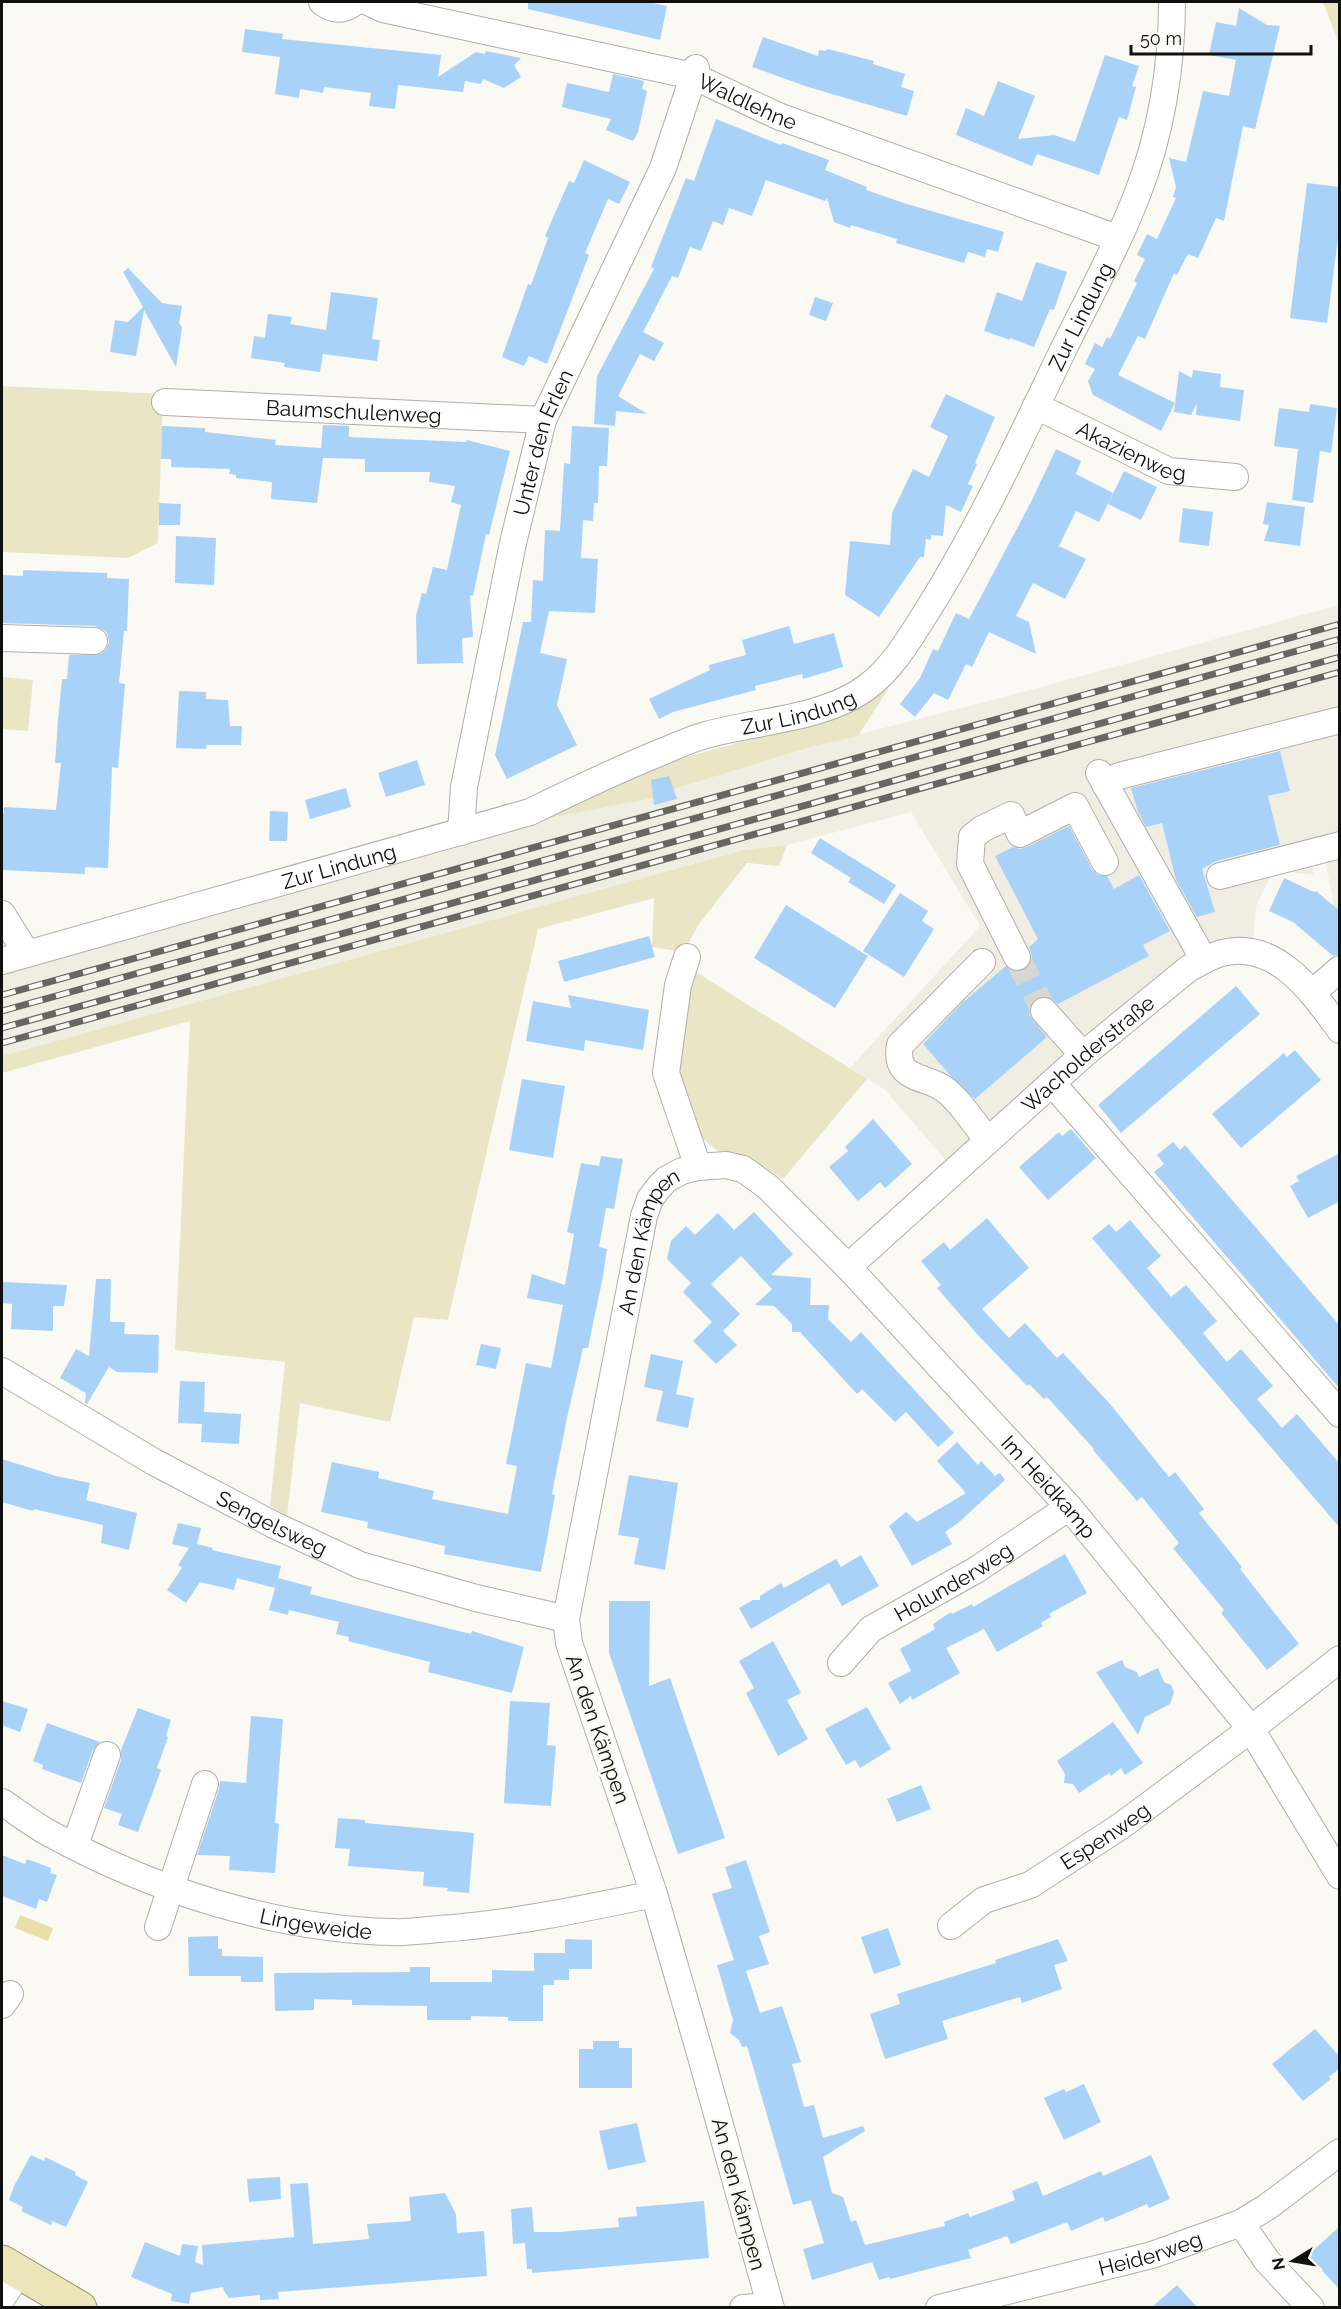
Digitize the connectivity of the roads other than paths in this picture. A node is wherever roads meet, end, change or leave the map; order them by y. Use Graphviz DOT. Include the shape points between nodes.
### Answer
graph roads {
  1 [pos="322,2"];
  2 [pos="356,2"];
  3 [pos="368,2"];
  4 [pos="1172,2"];
  5 [pos="695,72"];
  6 [pos="1117,238"];
  7 [pos="165,402"];
  8 [pos="1036,406"];
  9 [pos="543,420"];
  10 [pos="1235,477"];
  11 [pos="2,638"];
  12 [pos="94,641"];
  13 [pos="1340,720"];
  14 [pos="461,832"];
  15 [pos="1340,845"];
  16 [pos="1105,862"];
  17 [pos="1220,876"];
  18 [pos="2,914"];
  19 [pos="27,954"];
  20 [pos="687,957"];
  21 [pos="1017,957"];
  22 [pos="1204,960"];
  23 [pos="2,961"];
  24 [pos="982,962"];
  25 [pos="1340,969"];
  26 [pos="1312,993"];
  27 [pos="1044,1011"];
  28 [pos="1340,1030"];
  29 [pos="1083,1055"];
  30 [pos="1052,1083"];
  31 [pos="988,1140"];
  32 [pos="698,1167"];
  33 [pos="848,1267"];
  34 [pos="2,1371"];
  35 [pos="1340,1414"];
  36 [pos="1069,1507"];
  37 [pos="566,1619"];
  38 [pos="1340,1659"];
  39 [pos="841,1663"];
  40 [pos="1251,1729"];
  41 [pos="107,1755"];
  42 [pos="205,1784"];
  43 [pos="2,1802"];
  44 [pos="75,1845"];
  45 [pos="1340,1876"];
  46 [pos="170,1887"];
  47 [pos="654,1894"];
  48 [pos="951,1926"];
  49 [pos="158,1927"];
  50 [pos="1340,2152"];
  51 [pos="1240,2223"];
  52 [pos="7,2278"];
  53 [pos="770,2306"];
  54 [pos="80,2307"];
  55 [pos="743,2307"];
  56 [pos="939,2307"];
  57 [pos="1311,2307"];
  1 -- 2 [label="street" via="342,9"];
  3 -- 5 [label="street, Waldlehne" via="383,9"];
  4 -- 6 [label="street, Zur Lindung" via="1167,77 1154,143 1137,195"];
  5 -- 6 [label="street, Waldlehne" via="778,116"];
  5 -- 9 [label="street, Unter den Erlen" via="663,168"];
  6 -- 8 [label="street, Zur Lindung"];
  7 -- 9 [label="street, Baumschulenweg"];
  8 -- 10 [label="street, Akazienweg" via="1169,471"];
  8 -- 14 [label="street, Zur Lindung" via="956,565 907,644 884,674 867,688 828,706 705,735 604,775 530,812"];
  9 -- 14 [label="street, Unter den Erlen" via="513,543 464,787"];
  11 -- 12 [label="street"];
  13 -- 22 [label="street" via="1102,778"];
  14 -- 19 [label="street, Zur Lindung"];
  15 -- 17 [label="street"];
  16 -- 21 [label="street" via="1075,806 1020,834 1011,815 972,837 970,864"];
  18 -- 19 [label="street"];
  19 -- 23 [label="street, Zur Lindung"];
  20 -- 32 [label="street" via="678,985 666,1073"];
  22 -- 26 [label="street, Wacholderstraße" via="1223,952 1262,955 1289,969"];
  22 -- 29 [label="street, Wacholderstraße"];
  24 -- 31 [label="street" via="900,1045 898,1056 909,1074 948,1091"];
  25 -- 26 [label="street"];
  26 -- 28 [label="street, Wacholderstraße"];
  27 -- 29 [label="street"];
  29 -- 30 [label="street, Wacholderstraße"];
  30 -- 31 [label="street, Wacholderstraße"];
  30 -- 35 [label="street"];
  31 -- 33 [label="street, Wacholderstraße"];
  32 -- 33 [label="street, Im Heidkamp" via="726,1165 743,1169 768,1187"];
  32 -- 37 [label="street, An den Kämpen" via="667,1179 650,1199 644,1216"];
  33 -- 36 [label="street, Im Heidkamp"];
  34 -- 37 [label="street, Sengelsweg" via="154,1462 274,1525 360,1564"];
  36 -- 39 [label="street, Holunderweg" via="976,1570 871,1629"];
  36 -- 40 [label="street, Im Heidkamp"];
  37 -- 47 [label="street, An den Kämpen" via="569,1643"];
  38 -- 40 [label="street"];
  40 -- 45 [label="street, Im Heidkamp"];
  40 -- 48 [label="street, Espenweg" via="1121,1826 1030,1885 984,1900"];
  41 -- 44 [label="street"];
  42 -- 46 [label="street"];
  43 -- 44 [label="street, Lingeweide" via="47,1832"];
  44 -- 46 [label="street, Lingeweide"];
  46 -- 47 [label="street, Lingeweide" via="238,1909 311,1925 394,1932 472,1927"];
  46 -- 49 [label="street"];
  47 -- 53 [label="street, An den Kämpen"];
  50 -- 51 [label="street, Heiderweg"];
  51 -- 56 [label="street, Heiderweg" via="1152,2255"];
  51 -- 57 [label="street" via="1267,2261"];
  52 -- 54 [label="main road"];
  53 -- 55 [label="street"];
}
